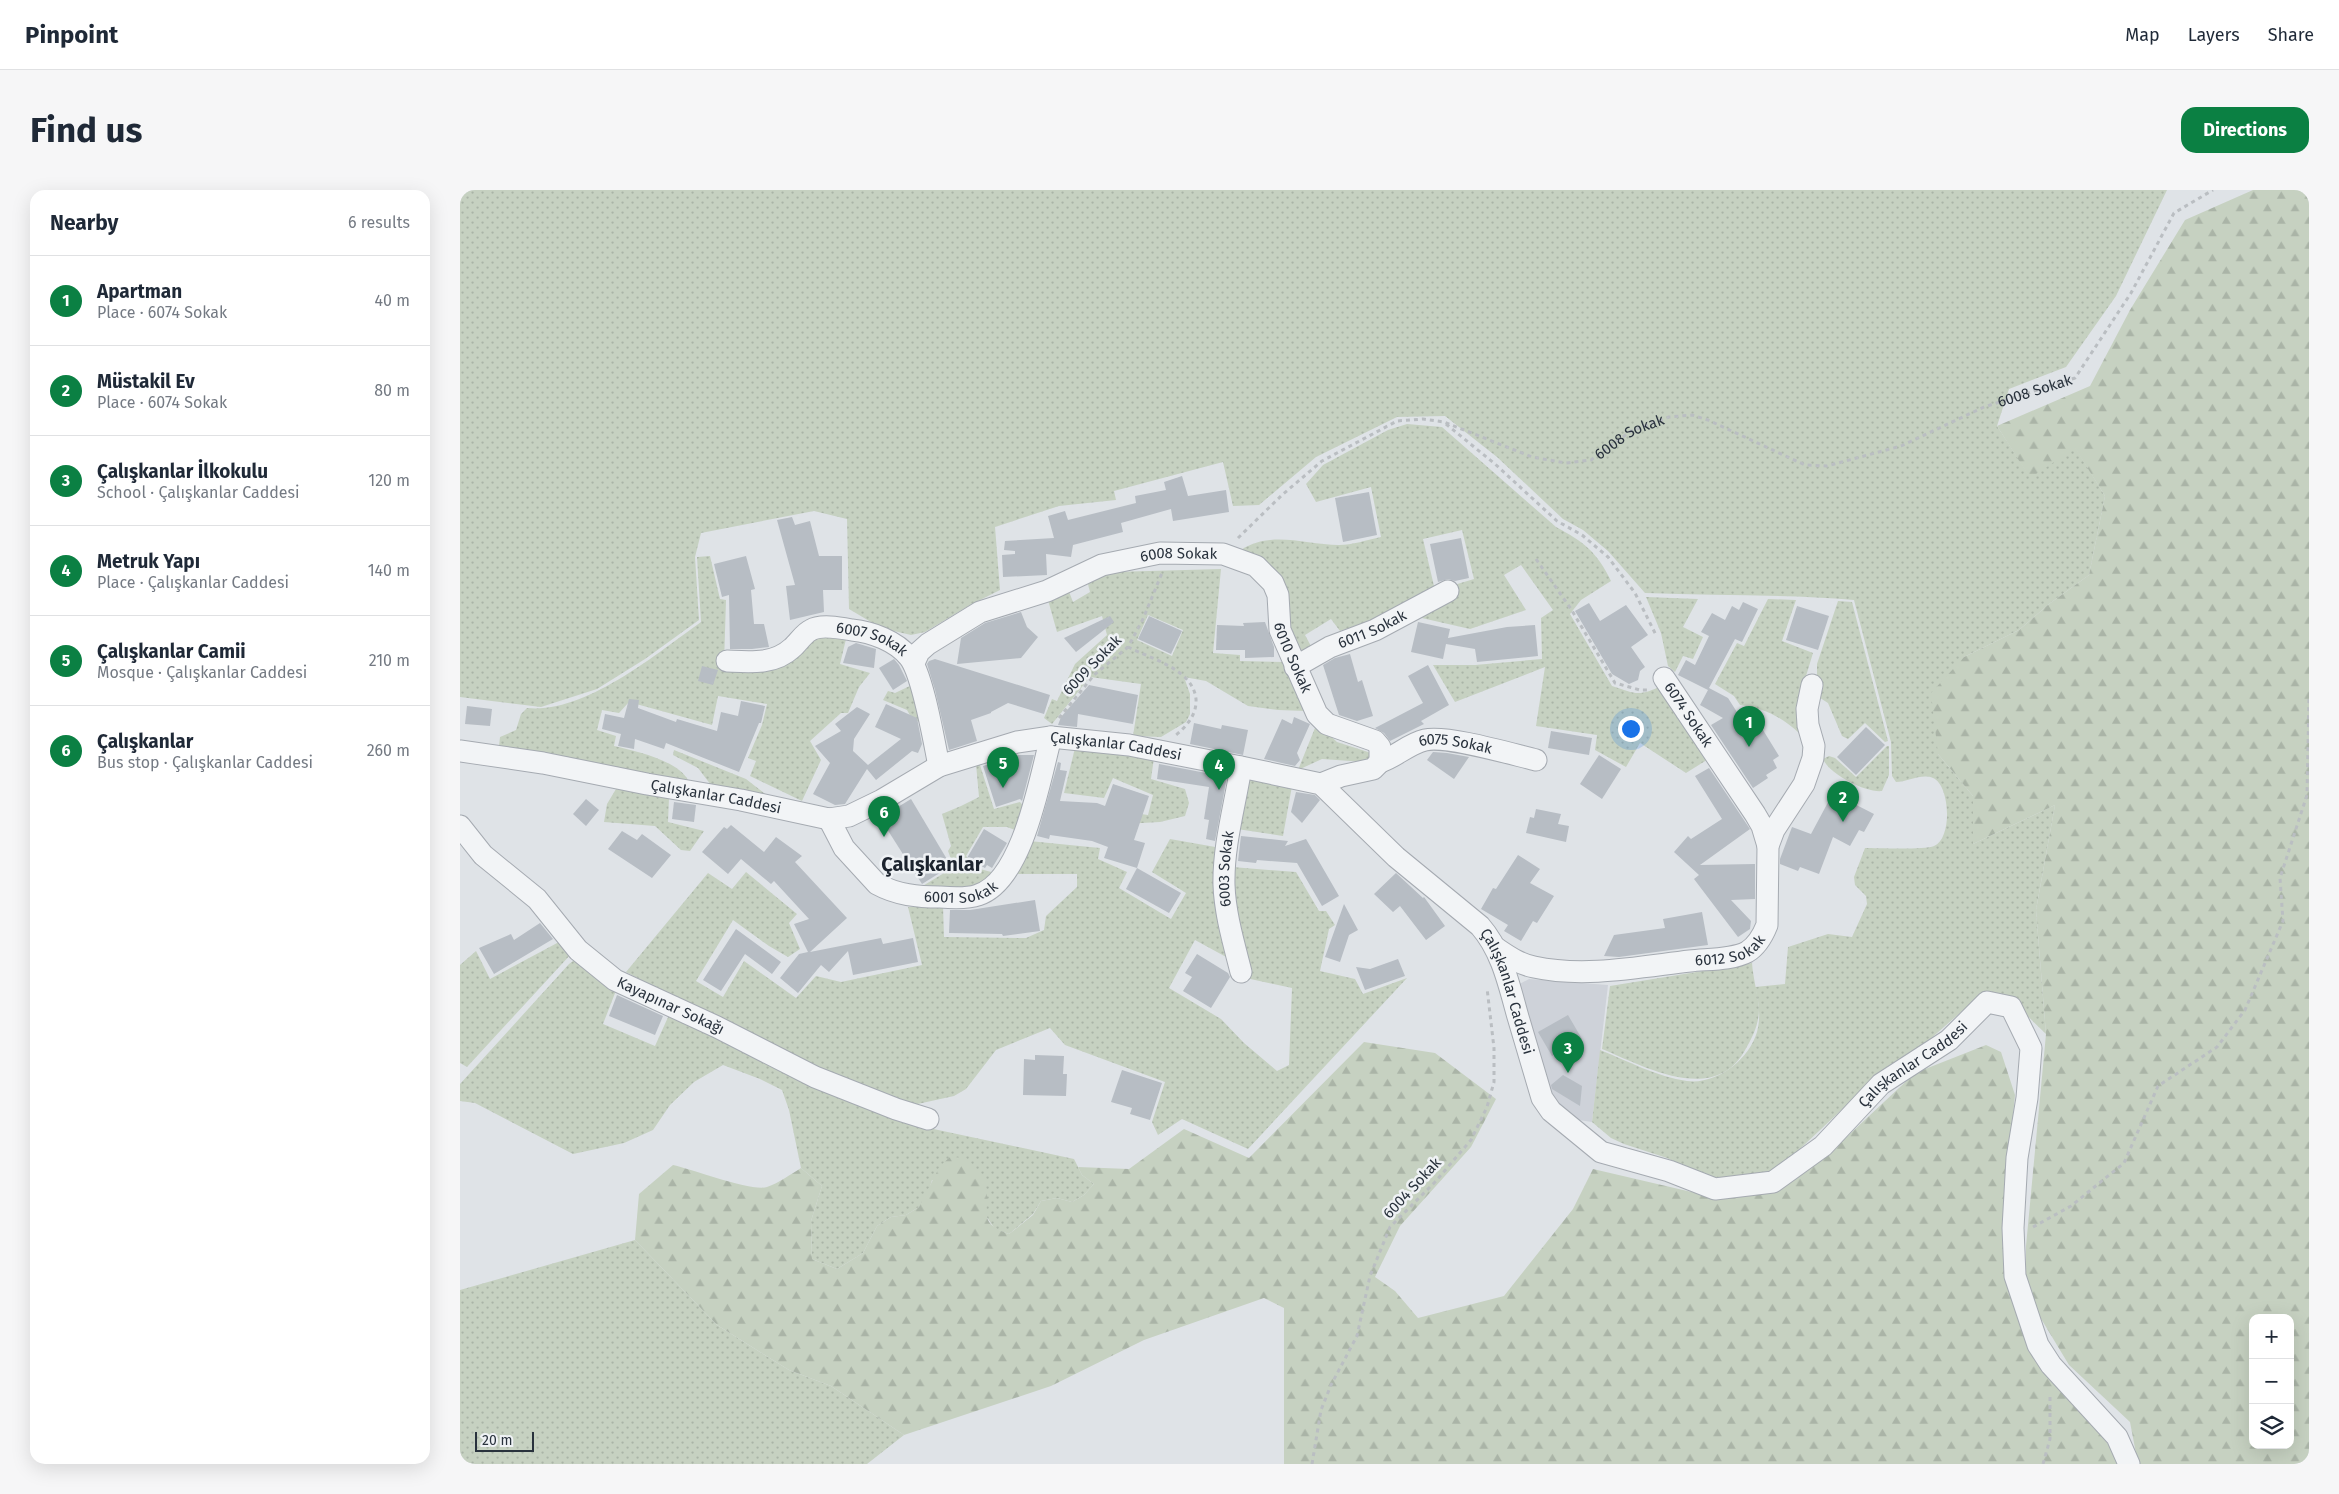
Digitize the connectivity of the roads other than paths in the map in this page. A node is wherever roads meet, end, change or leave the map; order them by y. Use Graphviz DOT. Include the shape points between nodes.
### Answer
graph roads {
  1 [pos="1212,552"];
  2 [pos="1448,592"];
  3 [pos="727,661"];
  4 [pos="914,663"];
  5 [pos="1296,667"];
  6 [pos="1664,678"];
  7 [pos="1812,685"];
  8 [pos="1051,737"];
  9 [pos="460,751"];
  10 [pos="1536,760"];
  11 [pos="1380,762"];
  12 [pos="939,766"];
  13 [pos="1241,766"];
  14 [pos="1321,784"];
  15 [pos="829,819"];
  16 [pos="460,826"];
  17 [pos="1768,846"];
  18 [pos="1496,948"];
  19 [pos="1241,972"];
  20 [pos="928,1119"];
  21 [pos="2129,1464"];
  1 -- 4 [label="street, 6008 Sokak" via="1160,553 1102,565 1046,591 980,612 928,644 918,652"];
  1 -- 5 [label="street, 6010 Sokak" via="1246,561 1273,583 1278,595 1280,630"];
  2 -- 5 [label="street, 6011 Sokak"];
  3 -- 4 [label="street, 6007 Sokak" via="758,662 778,658 811,629 839,628 874,635 895,644"];
  4 -- 12 [label="street, 6007 Sokak"];
  5 -- 11 [label="street, 6010 Sokak" via="1321,720 1375,741 1380,747"];
  6 -- 17 [label="street, 6074 Sokak" via="1755,814"];
  7 -- 17 [label="street, 6012 Sokak" via="1808,725 1814,746 1809,772 1774,830"];
  8 -- 12 [label="street, Çalışkanlar Caddesi" via="1017,742"];
  8 -- 13 [label="street, Çalışkanlar Caddesi" via="1156,750"];
  8 -- 15 [label="street, 6001 Sokak" via="1019,850 1002,880 978,896 914,896 883,888 844,848"];
  9 -- 15 [label="street, Çalışkanlar Caddesi" via="543,763"];
  10 -- 11 [label="street, 6075 Sokak" via="1438,739 1411,744"];
  11 -- 14 [label="street, 6075 Sokak" via="1373,769"];
  12 -- 15 [label="street, Çalışkanlar Caddesi" via="866,808 849,816"];
  13 -- 14 [label="street, Çalışkanlar Caddesi"];
  13 -- 19 [label="street, 6003 Sokak" via="1225,858 1224,884"];
  14 -- 18 [label="street, Çalışkanlar Caddesi" via="1396,856 1480,926"];
  16 -- 20 [label="street, Kayapınar Sokağı" via="483,855 537,898 578,950 615,980 717,1026 815,1077"];
  17 -- 18 [label="street, 6012 Sokak" via="1766,924 1758,941 1745,953 1601,971 1532,967"];
  18 -- 21 [label="street, Çalışkanlar Caddesi" via="1542,1098 1551,1111 1601,1152 1669,1171 1715,1189 1773,1182 1823,1146 1881,1084 1949,1040 1987,1002 2010,1007 2030,1048 2027,1098 2017,1158 2015,1276 2038,1345 2051,1365 2117,1437"];
}
